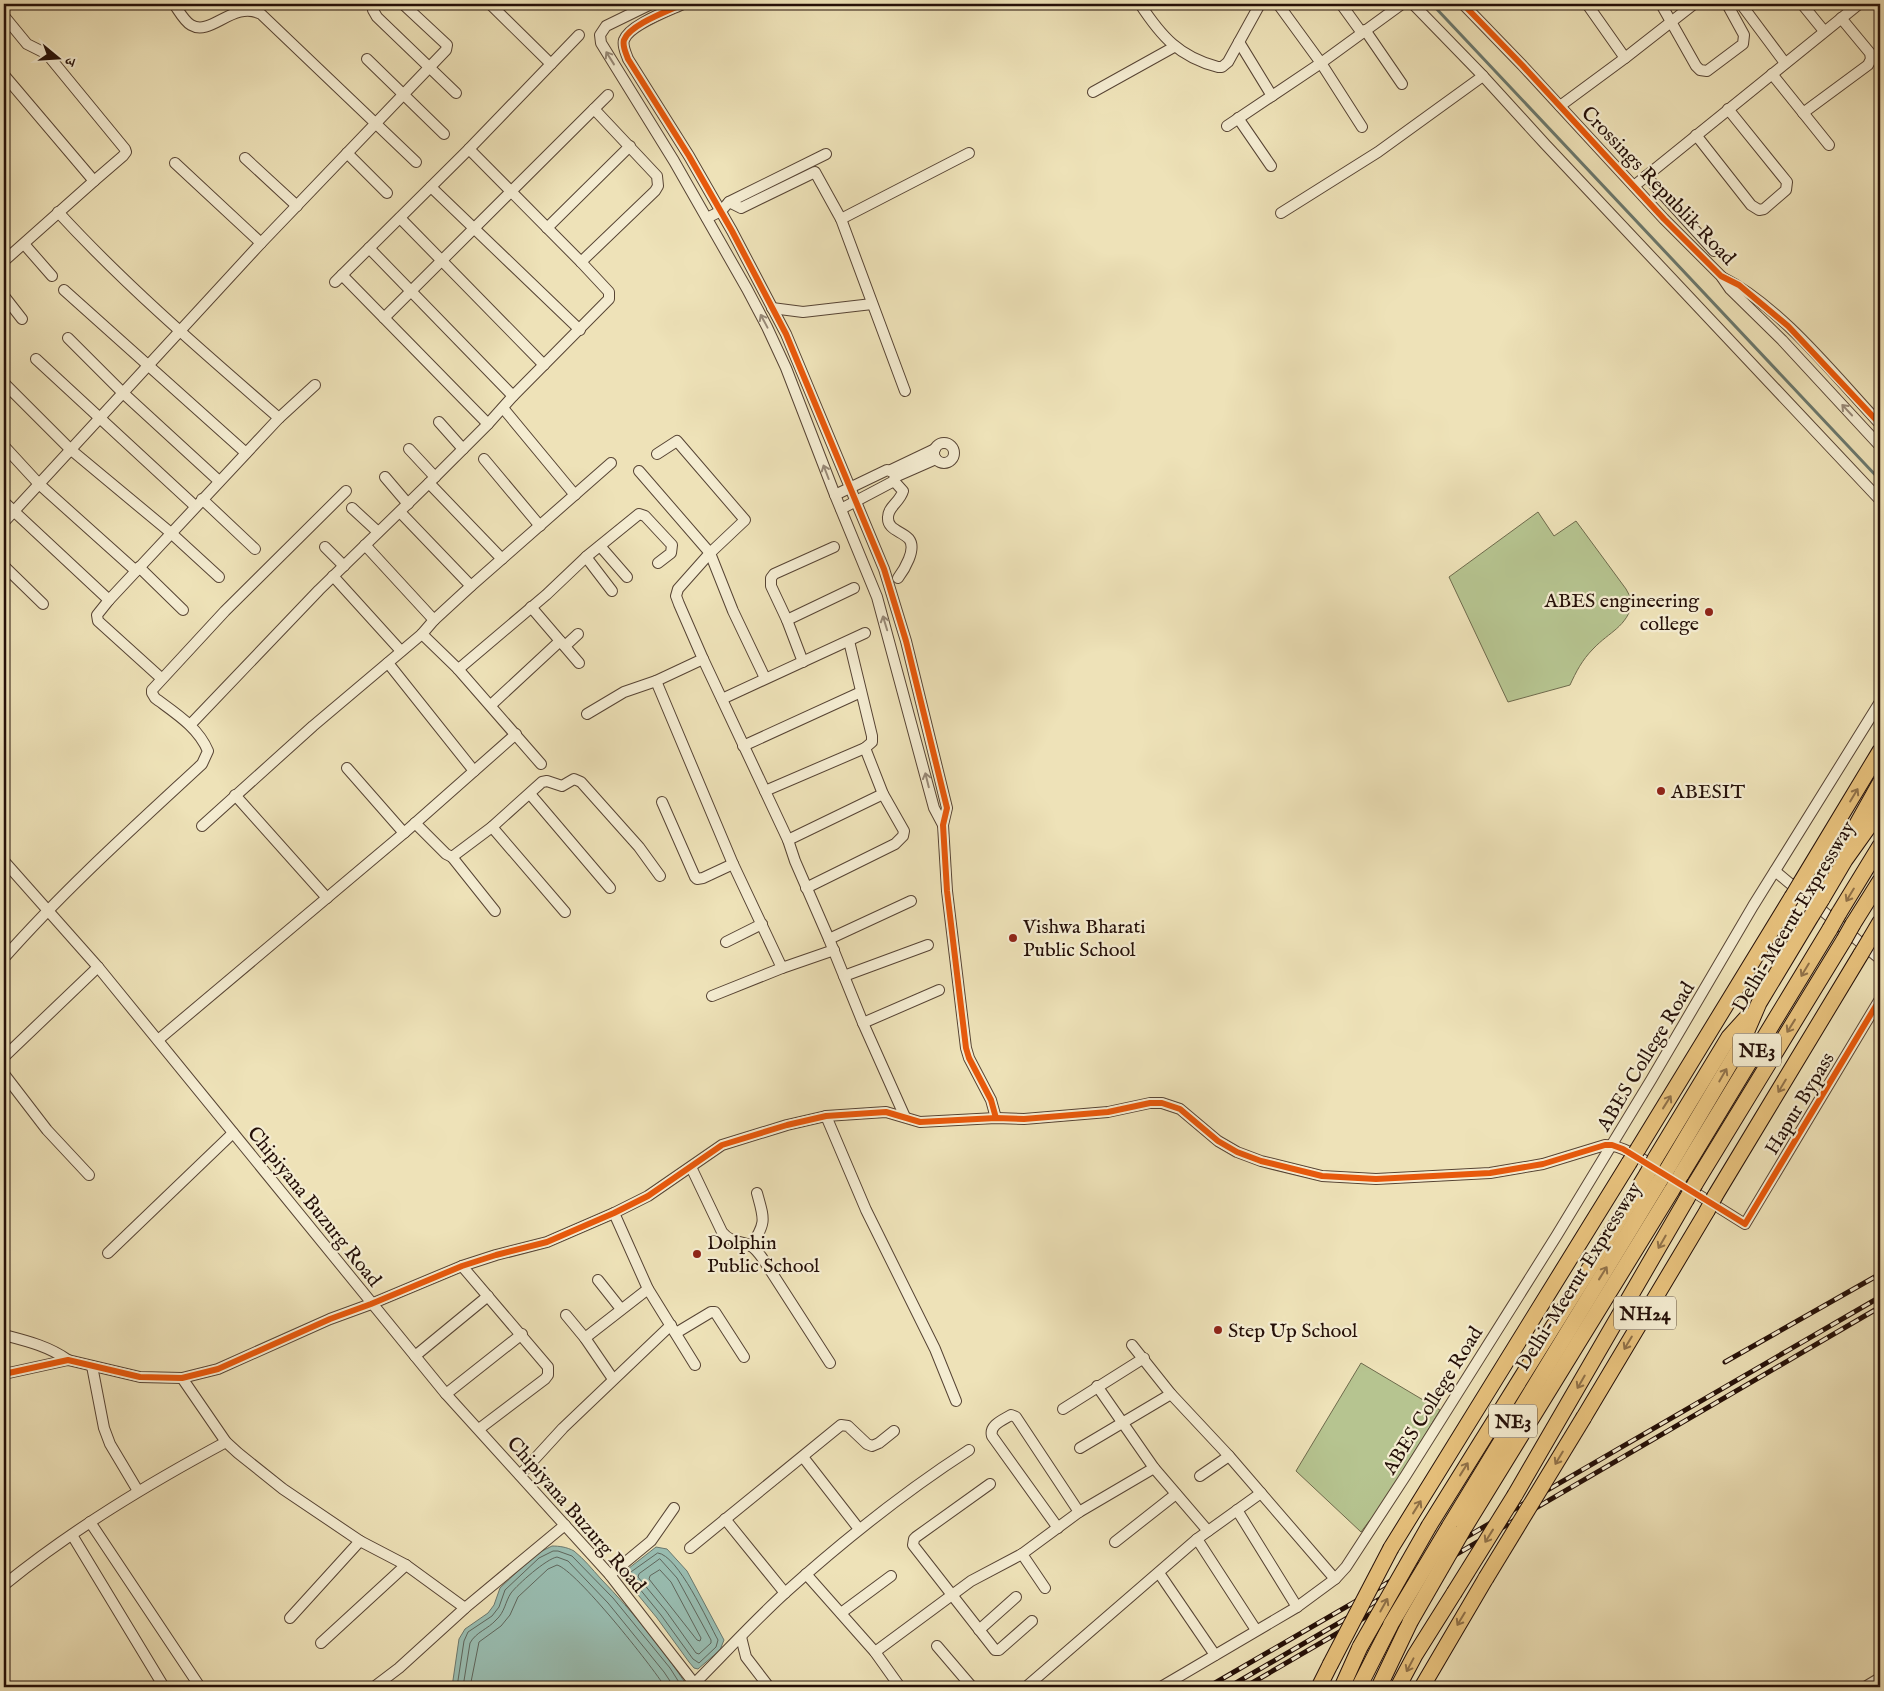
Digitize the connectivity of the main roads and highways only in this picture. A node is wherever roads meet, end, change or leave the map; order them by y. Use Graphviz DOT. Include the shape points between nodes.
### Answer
graph roads {
  1 [pos="1880,751"];
  2 [pos="1880,782"];
  3 [pos="1880,811"];
  4 [pos="1880,846"];
  5 [pos="1845,860"];
  6 [pos="1880,863"];
  7 [pos="1880,881"];
  8 [pos="1870,897"];
  9 [pos="1880,922"];
  10 [pos="1668,1168"];
  11 [pos="1456,1529"];
  12 [pos="1319,1687"];
  13 [pos="1342,1687"];
  14 [pos="1359,1687"];
  15 [pos="1379,1687"];
  16 [pos="1398,1687"];
  17 [pos="1422,1687"];
  12 -- 1 [label="highway, one-way, bridge" via="1391,1548"];
  2 -- 5 [label="highway" via="1852,833"];
  3 -- 5 [label="highway, Delhi-Meerut Expressway"];
  4 -- 10 [label="highway, Delhi-Meerut Expressway / NE3, one-way, bridge" via="1830,929"];
  10 -- 5 [label="highway, Delhi-Meerut Expressway / NE3, one-way, bridge" via="1740,1046 1759,1003"];
  6 -- 8 [label="highway" via="1871,880"];
  7 -- 8 [label="highway"];
  8 -- 16 [label="highway, one-way, bridge" via="1695,1184"];
  9 -- 17 [label="highway, NH24, one-way, bridge"];
  10 -- 11 [label="highway, Delhi-Meerut Expressway / NE3, bridge" via="1666,1186"];
  13 -- 10 [label="highway, one-way, bridge" via="1360,1647 1429,1526 1647,1174"];
  11 -- 14 [label="highway, Delhi-Meerut Expressway / NE3, bridge" via="1391,1624"];
  11 -- 15 [label="highway, Delhi-Meerut Expressway / NE3, bridge"];
}
